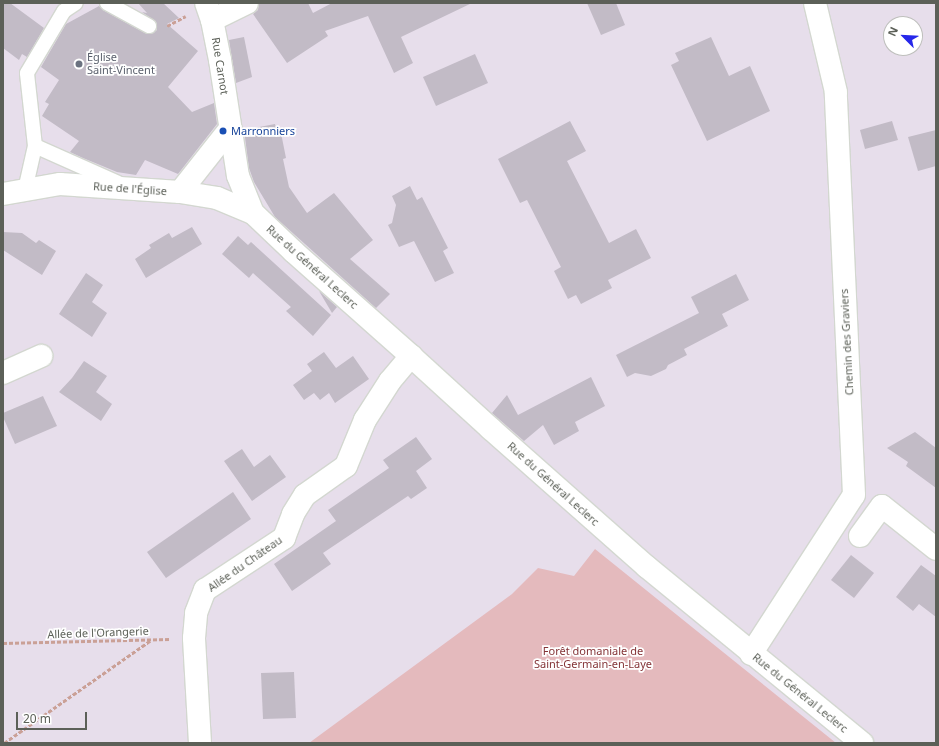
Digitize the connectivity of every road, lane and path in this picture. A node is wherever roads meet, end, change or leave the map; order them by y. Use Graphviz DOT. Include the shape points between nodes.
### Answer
graph roads {
  1 [pos="76,3"];
  2 [pos="107,3"];
  3 [pos="247,3"];
  4 [pos="814,3"];
  5 [pos="208,10"];
  6 [pos="149,26"];
  7 [pos="229,130"];
  8 [pos="35,146"];
  9 [pos="131,189"];
  10 [pos="25,190"];
  11 [pos="180,192"];
  12 [pos="3,194"];
  13 [pos="253,213"];
  14 [pos="41,356"];
  15 [pos="411,356"];
  16 [pos="3,373"];
  17 [pos="860,536"];
  18 [pos="936,549"];
  19 [pos="194,638"];
  20 [pos="152,639"];
  21 [pos="3,643"];
  22 [pos="751,654"];
  23 [pos="4,743"];
  24 [pos="200,743"];
  25 [pos="862,743"];
  1 -- 8 [label="lane" via="64,11 27,74"];
  2 -- 6 [label="lane"];
  3 -- 5 [label="street"];
  4 -- 22 [label="street, Chemin des Graviers" via="836,92 854,494"];
  5 -- 6 [label="path" via="158,30"];
  5 -- 7 [label="street, Rue Carnot" via="220,60"];
  7 -- 11 [label="street"];
  7 -- 13 [label="street, Rue Carnot" via="238,176"];
  8 -- 9 [label="lane"];
  8 -- 10 [label="lane"];
  9 -- 10 [label="street, Rue de l'Église" via="60,184"];
  9 -- 11 [label="street, Rue de l'Église"];
  10 -- 12 [label="street, Rue de l'Église"];
  11 -- 13 [label="street, Rue de l'Église" via="217,198"];
  13 -- 15 [label="street, Rue du Général Leclerc"];
  14 -- 16 [label="street"];
  15 -- 19 [label="street, Allée du Château" via="390,381 365,420 346,466 305,495 284,538 205,590 196,613"];
  15 -- 22 [label="street, Rue du Général Leclerc" via="647,568"];
  17 -- 18 [label="street" via="882,506"];
  19 -- 20 [label="path, Allée de l'Orangerie"];
  19 -- 24 [label="street, Allée du Château"];
  20 -- 21 [label="path, Allée de l'Orangerie"];
  20 -- 23 [label="path"];
  22 -- 25 [label="street, Rue du Général Leclerc"];
}
